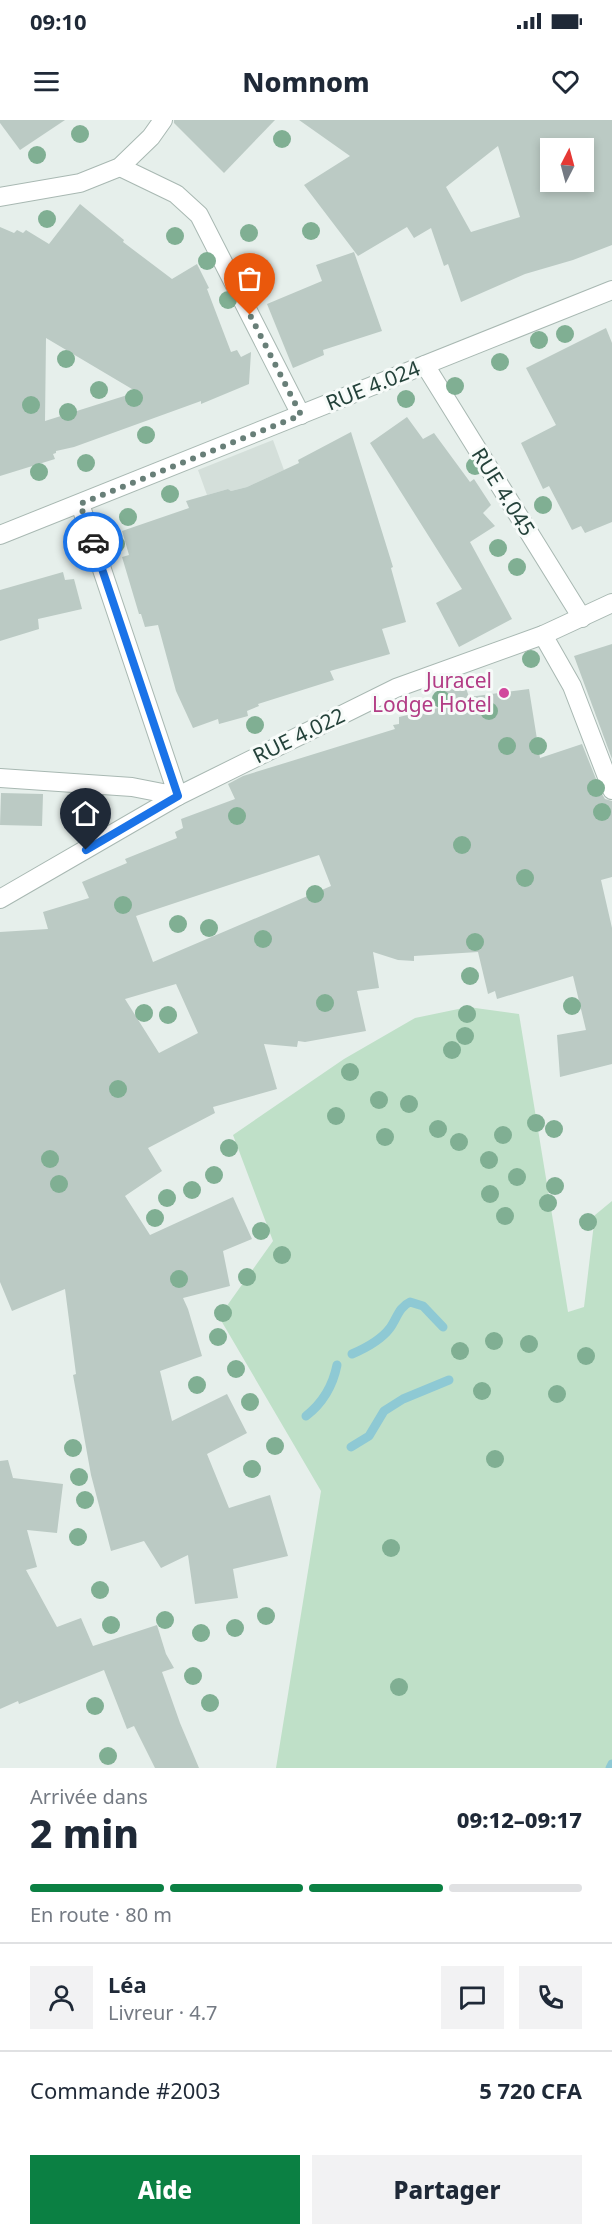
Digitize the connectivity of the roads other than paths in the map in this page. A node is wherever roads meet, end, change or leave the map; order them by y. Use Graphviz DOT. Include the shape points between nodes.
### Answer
graph roads {
  1 [pos="163,120"];
  2 [pos="120,167"];
  3 [pos="0,197"];
  4 [pos="612,290"];
  5 [pos="425,365"];
  6 [pos="301,415"];
  7 [pos="80,504"];
  8 [pos="0,535"];
  9 [pos="612,603"];
  10 [pos="582,618"];
  11 [pos="543,635"];
  12 [pos="0,778"];
  13 [pos="612,790"];
  14 [pos="178,796"];
  15 [pos="0,899"];
  1 -- 2 [label="street"];
  2 -- 3 [label="street" via="80,183"];
  2 -- 6 [label="street" via="176,194 199,215"];
  4 -- 5 [label="street, RUE 4.024"];
  5 -- 6 [label="street, RUE 4.024"];
  5 -- 10 [label="street, RUE 4.045"];
  6 -- 7 [label="street, RUE 4.024"];
  7 -- 8 [label="street, RUE 4.024"];
  7 -- 14 [label="street"];
  9 -- 10 [label="street, RUE 4.022"];
  10 -- 11 [label="street, RUE 4.022"];
  11 -- 13 [label="street" via="572,686"];
  11 -- 14 [label="street, RUE 4.022" via="396,688"];
  12 -- 14 [label="street" via="132,788"];
  14 -- 15 [label="street, RUE 4.022"];
}
